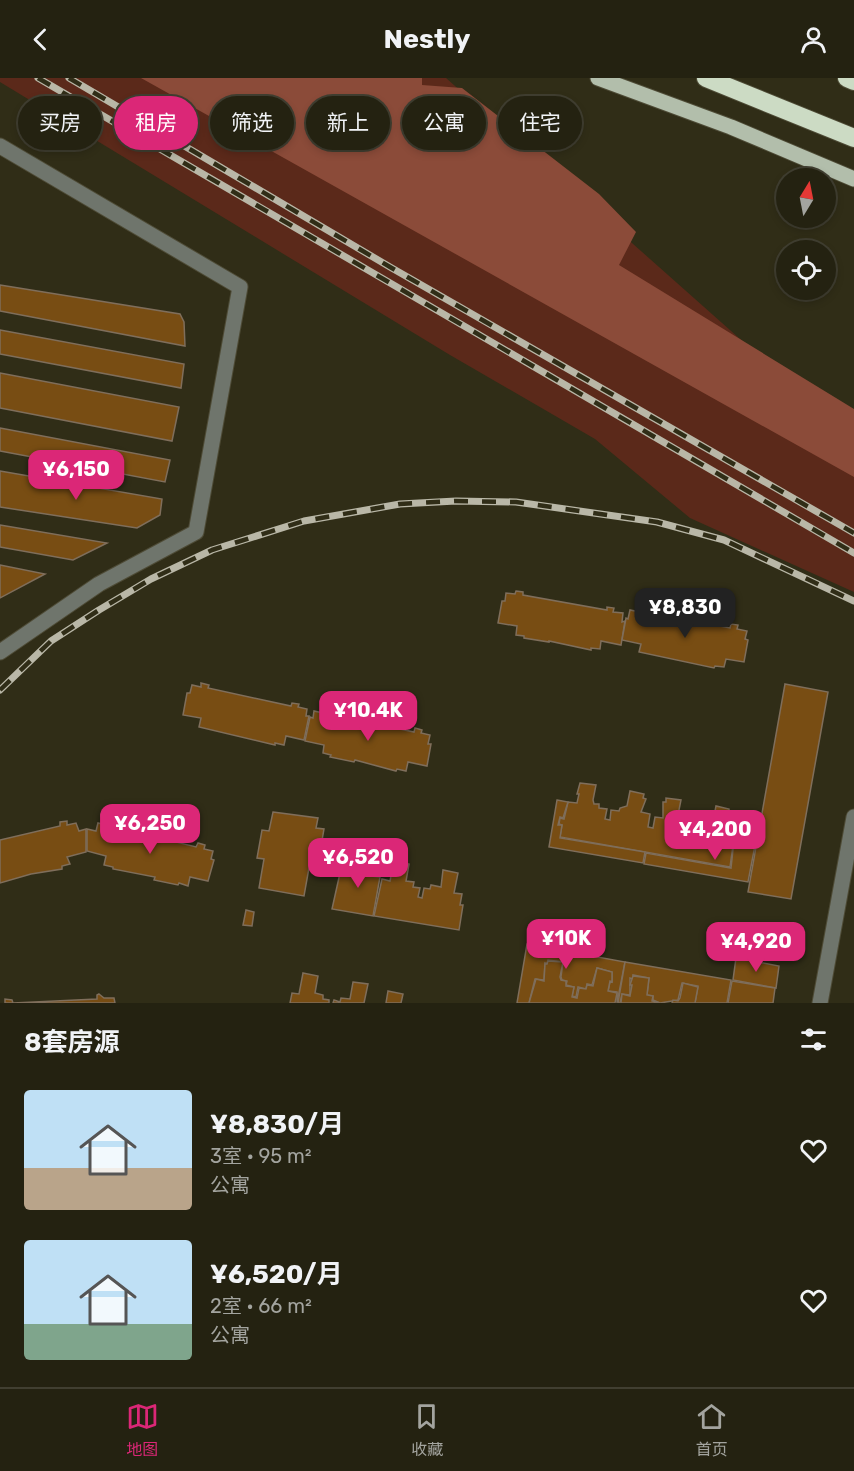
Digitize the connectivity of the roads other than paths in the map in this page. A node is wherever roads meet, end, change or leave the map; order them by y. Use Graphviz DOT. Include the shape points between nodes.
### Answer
graph roads {
  1 [pos="598,78"];
  2 [pos="706,78"];
  3 [pos="847,78"];
  4 [pos="854,81"];
  5 [pos="854,138"];
  6 [pos="0,146"];
  7 [pos="854,179"];
  8 [pos="0,652"];
  9 [pos="854,817"];
  10 [pos="820,1003"];
  1 -- 7 [label="main road" via="731,127"];
  2 -- 5 [label="highway"];
  3 -- 4 [label="highway"];
  6 -- 8 [label="street" via="240,287 196,532 99,584"];
  9 -- 10 [label="street"];
}
